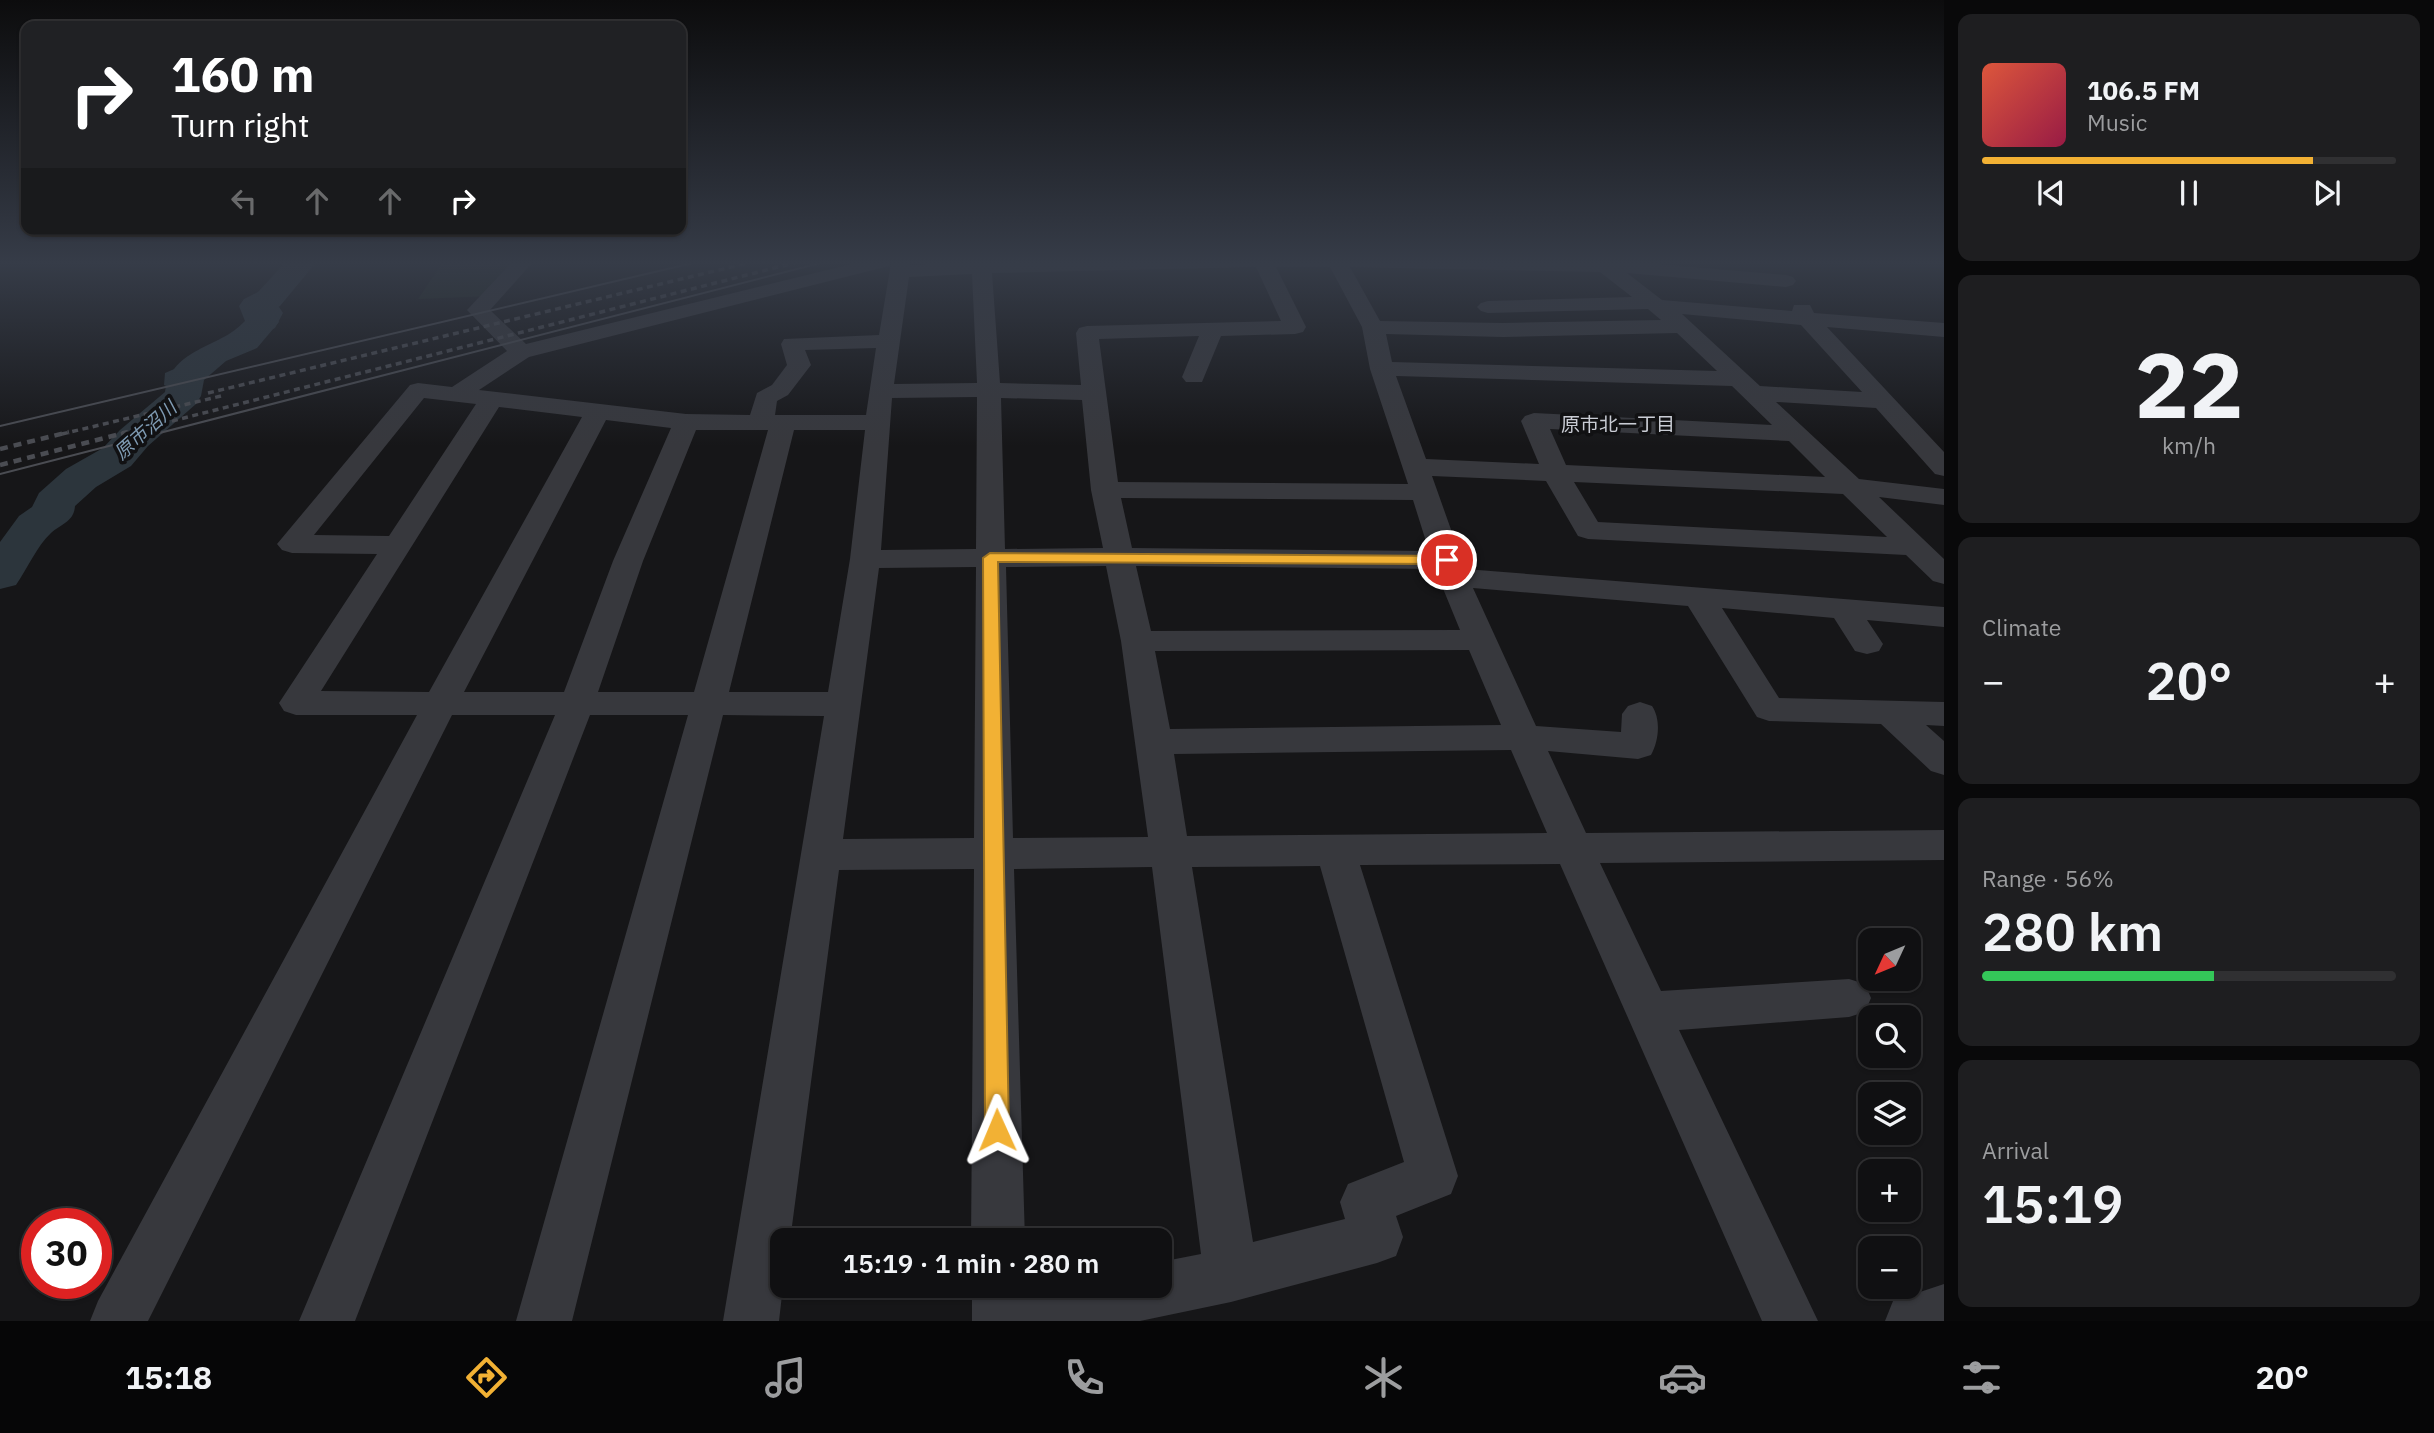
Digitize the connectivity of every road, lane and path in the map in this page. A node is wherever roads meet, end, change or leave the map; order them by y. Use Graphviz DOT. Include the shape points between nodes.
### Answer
graph roads {
  1 [pos="492,324"];
  2 [pos="643,324"];
  3 [pos="891,324"];
  4 [pos="985,324"];
  5 [pos="1293,324"];
  6 [pos="1371,324"];
  7 [pos="1499,324"];
  8 [pos="1680,324"];
  9 [pos="1812,324"];
  10 [pos="1865,324"];
  11 [pos="1683,326"];
  12 [pos="1373,327"];
  13 [pos="1213,329"];
  14 [pos="1503,330"];
  15 [pos="1944,330"];
  16 [pos="890,341"];
  17 [pos="521,352"];
  18 [pos="1381,369"];
  19 [pos="1536,373"];
  20 [pos="1194,377"];
  21 [pos="1747,386"];
  22 [pos="989,390"];
  23 [pos="881,391"];
  24 [pos="1092,393"];
  25 [pos="457,394"];
  26 [pos="492,398"];
  27 [pos="1883,401"];
  28 [pos="597,413"];
  29 [pos="686,422"];
  30 [pos="772,423"];
  31 [pos="878,423"];
  32 [pos="1797,434"];
  33 [pos="1917,438"];
  34 [pos="1944,440"];
  35 [pos="1944,468"];
  36 [pos="1555,472"];
  37 [pos="1420,479"];
  38 [pos="1852,486"];
  39 [pos="1105,490"];
  40 [pos="1944,497"];
  41 [pos="397,545"];
  42 [pos="1119,557"];
  43 [pos="990,558"];
  44 [pos="865,559"];
  45 [pos="1932,559"];
  46 [pos="1450,568"];
  47 [pos="1698,596"];
  48 [pos="1843,608"];
  49 [pos="1944,617"];
  50 [pos="1481,640"];
  51 [pos="1137,641"];
  52 [pos="1867,645"];
  53 [pos="441,702"];
  54 [pos="577,703"];
  55 [pos="707,703"];
  56 [pos="843,704"];
  57 [pos="1889,712"];
  58 [pos="1640,714"];
  59 [pos="1944,714"];
  60 [pos="1524,737"];
  61 [pos="1154,742"];
  62 [pos="1944,762"];
  63 [pos="1944,845"];
  64 [pos="1573,849"];
  65 [pos="1336,851"];
  66 [pos="993,852"];
  67 [pos="1170,853"];
  68 [pos="822,855"];
  69 [pos="1849,998"];
  70 [pos="1648,1012"];
  71 [pos="998,1228"];
  72 [pos="1231,1275"];
  73 [pos="999,1298"];
  74 [pos="1944,1312"];
  75 [pos="118,1321"];
  76 [pos="327,1321"];
  77 [pos="544,1321"];
  78 [pos="751,1321"];
  79 [pos="1000,1321"];
  80 [pos="1006,1321"];
  81 [pos="1790,1321"];
  82 [pos="1913,1321"];
  1 -- 17 [label="street"];
  2 -- 17 [label="street"];
  3 -- 16 [label="street"];
  4 -- 22 [label="street"];
  5 -- 13 [label="street" via="1295,327"];
  6 -- 12 [label="street"];
  7 -- 14 [label="street"];
  8 -- 11 [label="street"];
  9 -- 27 [label="street"];
  10 -- 15 [label="street"];
  11 -- 14 [label="street"];
  11 -- 21 [label="street"];
  12 -- 14 [label="street"];
  12 -- 18 [label="street"];
  13 -- 20 [label="street"];
  13 -- 24 [label="street" via="1087,333"];
  14 -- 19 [label="street"];
  16 -- 23 [label="street"];
  16 -- 30 [label="street" via="792,344 799,365 780,390 766,398"];
  17 -- 25 [label="street"];
  18 -- 19 [label="street"];
  18 -- 37 [label="street"];
  19 -- 21 [label="street"];
  21 -- 27 [label="street"];
  21 -- 32 [label="street"];
  22 -- 23 [label="street"];
  22 -- 24 [label="street"];
  22 -- 43 [label="street"];
  23 -- 31 [label="street"];
  24 -- 39 [label="street"];
  25 -- 26 [label="street"];
  25 -- 41 [label="street" via="418,390 292,544"];
  26 -- 28 [label="street"];
  26 -- 41 [label="street"];
  27 -- 33 [label="street"];
  28 -- 29 [label="street"];
  28 -- 53 [label="street"];
  29 -- 30 [label="street"];
  29 -- 54 [label="street" via="628,561"];
  30 -- 31 [label="street"];
  30 -- 55 [label="street"];
  31 -- 44 [label="street"];
  32 -- 36 [label="street" via="1534,421"];
  32 -- 38 [label="street"];
  33 -- 34 [label="street"];
  33 -- 35 [label="street"];
  36 -- 37 [label="street"];
  36 -- 38 [label="street"];
  36 -- 45 [label="street" via="1588,530"];
  37 -- 39 [label="street"];
  37 -- 46 [label="street"];
  38 -- 40 [label="street"];
  38 -- 45 [label="street"];
  39 -- 42 [label="street"];
  41 -- 53 [label="street" via="296,703"];
  42 -- 43 [label="street"];
  42 -- 46 [label="street"];
  42 -- 51 [label="street"];
  43 -- 44 [label="street"];
  43 -- 66 [label="street"];
  44 -- 56 [label="street"];
  46 -- 47 [label="street" via="1638,580"];
  46 -- 50 [label="street"];
  47 -- 48 [label="street"];
  47 -- 57 [label="street" via="1769,709"];
  48 -- 49 [label="street"];
  48 -- 52 [label="street"];
  50 -- 51 [label="street"];
  50 -- 60 [label="street"];
  51 -- 61 [label="street"];
  53 -- 54 [label="street"];
  53 -- 75 [label="street"];
  54 -- 55 [label="street"];
  54 -- 76 [label="street"];
  55 -- 56 [label="street"];
  55 -- 77 [label="street"];
  56 -- 68 [label="street"];
  57 -- 59 [label="street"];
  57 -- 62 [label="street"];
  58 -- 60 [label="street" via="1638,746"];
  60 -- 61 [label="street"];
  60 -- 64 [label="street"];
  61 -- 67 [label="street"];
  63 -- 64 [label="street"];
  64 -- 65 [label="street"];
  64 -- 70 [label="street"];
  65 -- 67 [label="street"];
  65 -- 72 [label="street" via="1433,1176 1366,1202 1377,1237"];
  66 -- 67 [label="street"];
  66 -- 68 [label="street"];
  66 -- 71 [label="street"];
  67 -- 72 [label="street"];
  68 -- 78 [label="street"];
  69 -- 70 [label="street"];
  70 -- 81 [label="street"];
  72 -- 80 [label="street"];
  73 -- 79 [label="street"];
  74 -- 82 [label="street"];
}
